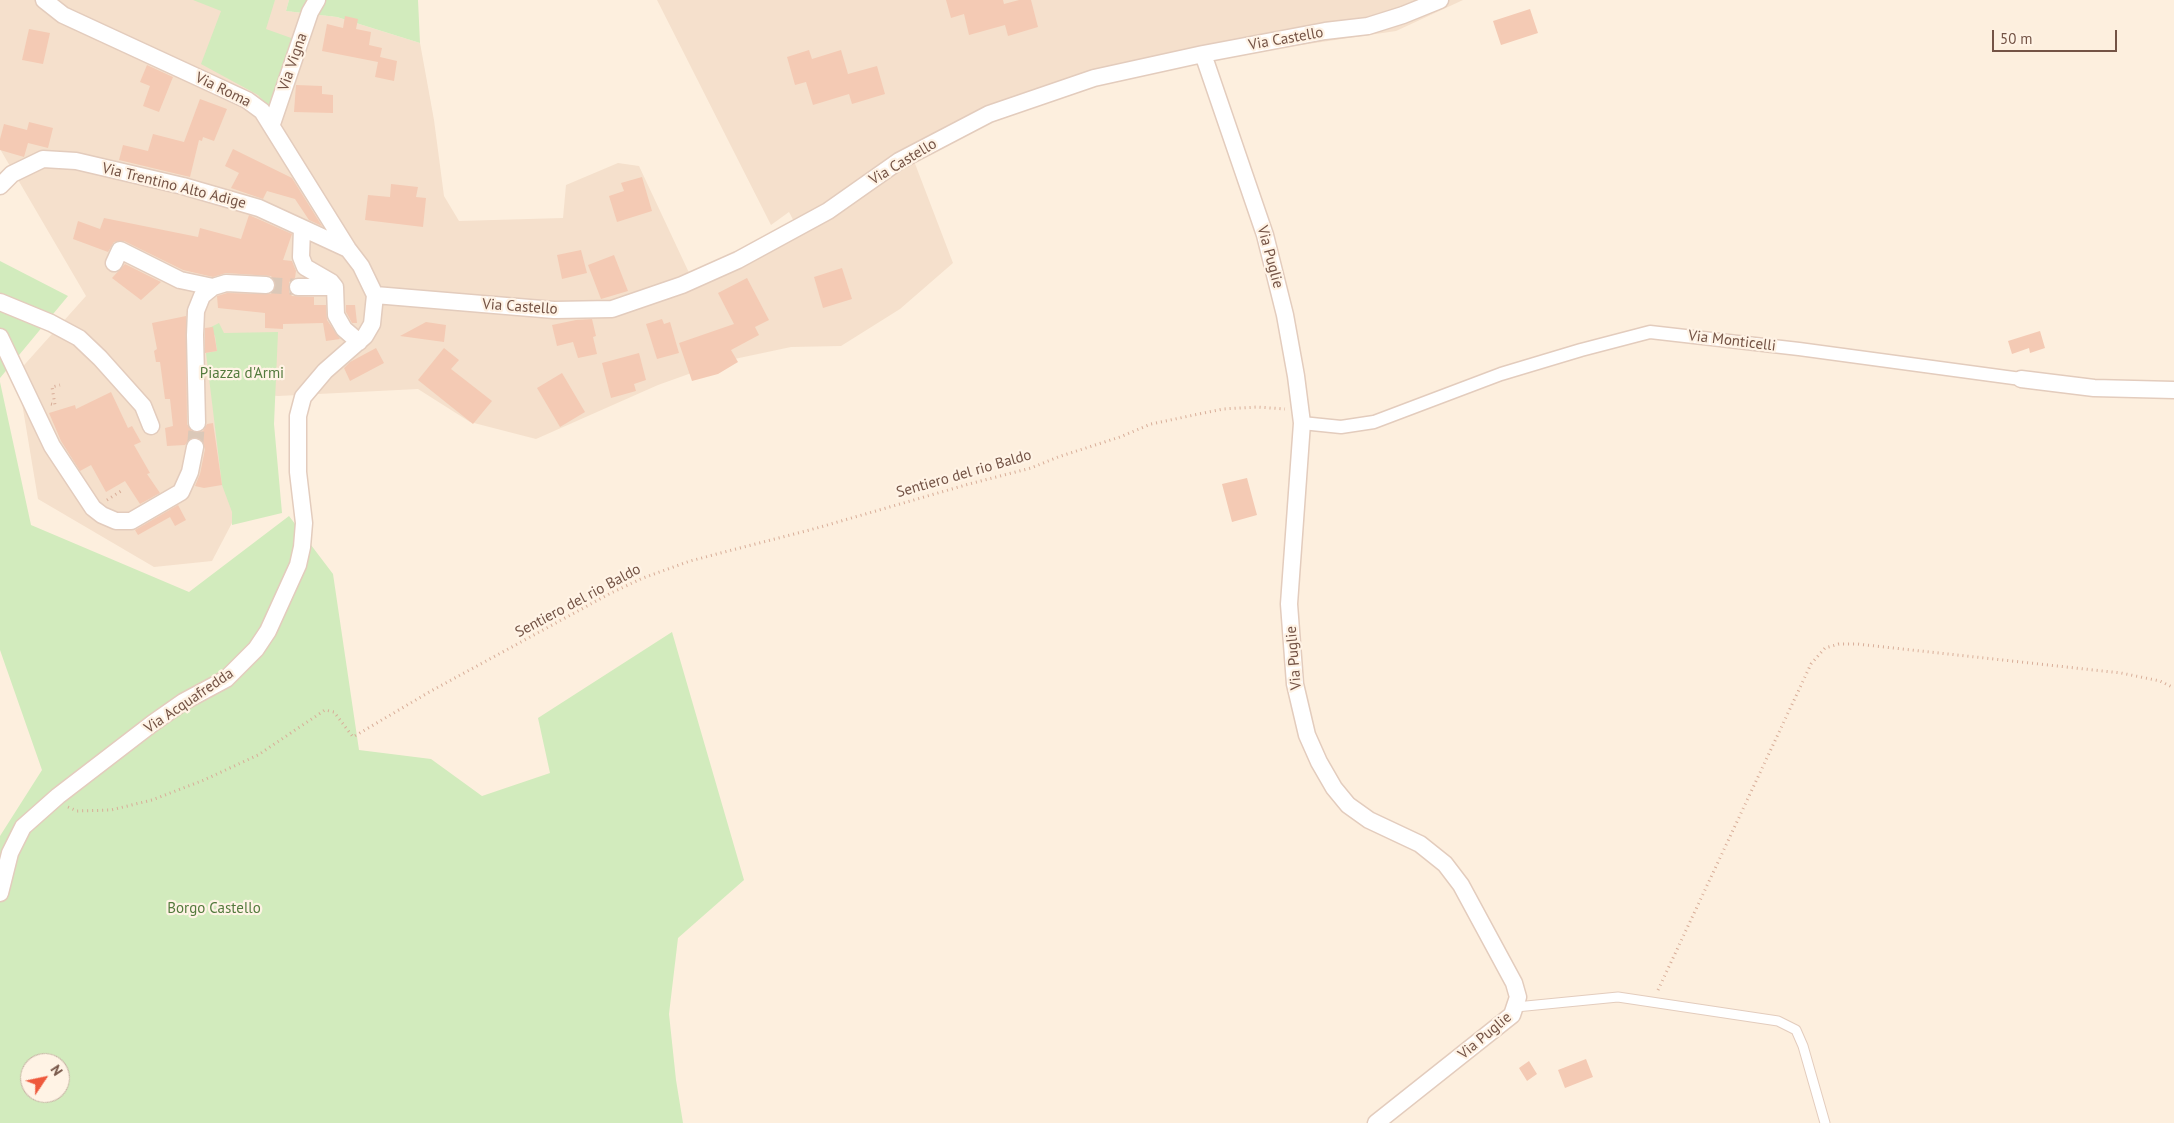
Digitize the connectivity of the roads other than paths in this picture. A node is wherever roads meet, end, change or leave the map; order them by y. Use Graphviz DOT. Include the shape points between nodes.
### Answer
graph roads {
  1 [pos="44,0"];
  2 [pos="317,0"];
  3 [pos="1440,0"];
  4 [pos="1203,54"];
  5 [pos="272,124"];
  6 [pos="0,186"];
  7 [pos="302,228"];
  8 [pos="348,249"];
  9 [pos="114,262"];
  10 [pos="266,285"];
  11 [pos="298,286"];
  12 [pos="213,287"];
  13 [pos="335,287"];
  14 [pos="375,295"];
  15 [pos="0,302"];
  16 [pos="0,337"];
  17 [pos="359,342"];
  18 [pos="2021,379"];
  19 [pos="2174,390"];
  20 [pos="1301,416"];
  21 [pos="197,423"];
  22 [pos="151,426"];
  23 [pos="195,446"];
  24 [pos="0,893"];
  25 [pos="1516,1008"];
  26 [pos="1376,1123"];
  27 [pos="1825,1123"];
  1 -- 5 [label="street, Via Roma" via="63,15 247,100"];
  2 -- 5 [label="street, Via Vigna"];
  3 -- 4 [label="street, Via Castello" via="1368,26"];
  4 -- 14 [label="street, Via Castello" via="1094,78 989,114 899,161 828,211 738,260 682,285 612,309 554,310"];
  4 -- 20 [label="street, Via Puglie" via="1265,235 1285,315"];
  5 -- 8 [label="street, Via Roma"];
  6 -- 7 [label="street, Via Trentino Alto Adige" via="12,174 43,159 76,161 214,194 259,208"];
  7 -- 8 [label="street, Via Trentino Alto Adige"];
  7 -- 13 [label="street" via="304,267"];
  8 -- 14 [label="street, Via Roma" via="361,266"];
  9 -- 12 [label="street" via="120,250 180,280"];
  10 -- 12 [label="street" via="226,283"];
  11 -- 13 [label="street"];
  12 -- 21 [label="street" via="202,296 196,311"];
  13 -- 17 [label="street" via="336,315 344,329"];
  14 -- 17 [label="street, Via Acquafredda" via="372,324"];
  15 -- 22 [label="street" via="79,338 143,406"];
  16 -- 23 [label="street" via="52,446 93,508 116,521 131,521 181,492 190,472"];
  17 -- 24 [label="street, Via Acquafredda" via="325,371 303,397 298,416 298,472 304,523 302,548 279,608 256,649 226,679 183,702 58,796 23,827 10,853"];
  18 -- 19 [label="street, Via Monticelli" via="2094,388"];
  18 -- 20 [label="street, Via Monticelli" via="1650,332 1501,374 1374,422 1341,428"];
  20 -- 25 [label="street, Via Puglie" via="1289,604 1295,684 1307,735 1334,788 1348,806 1369,820 1420,844 1445,864 1462,885 1514,983 1518,997"];
  25 -- 26 [label="street, Via Puglie" via="1512,1015"];
  25 -- 27 [label="lane" via="1618,997 1778,1021 1796,1030"];
}
